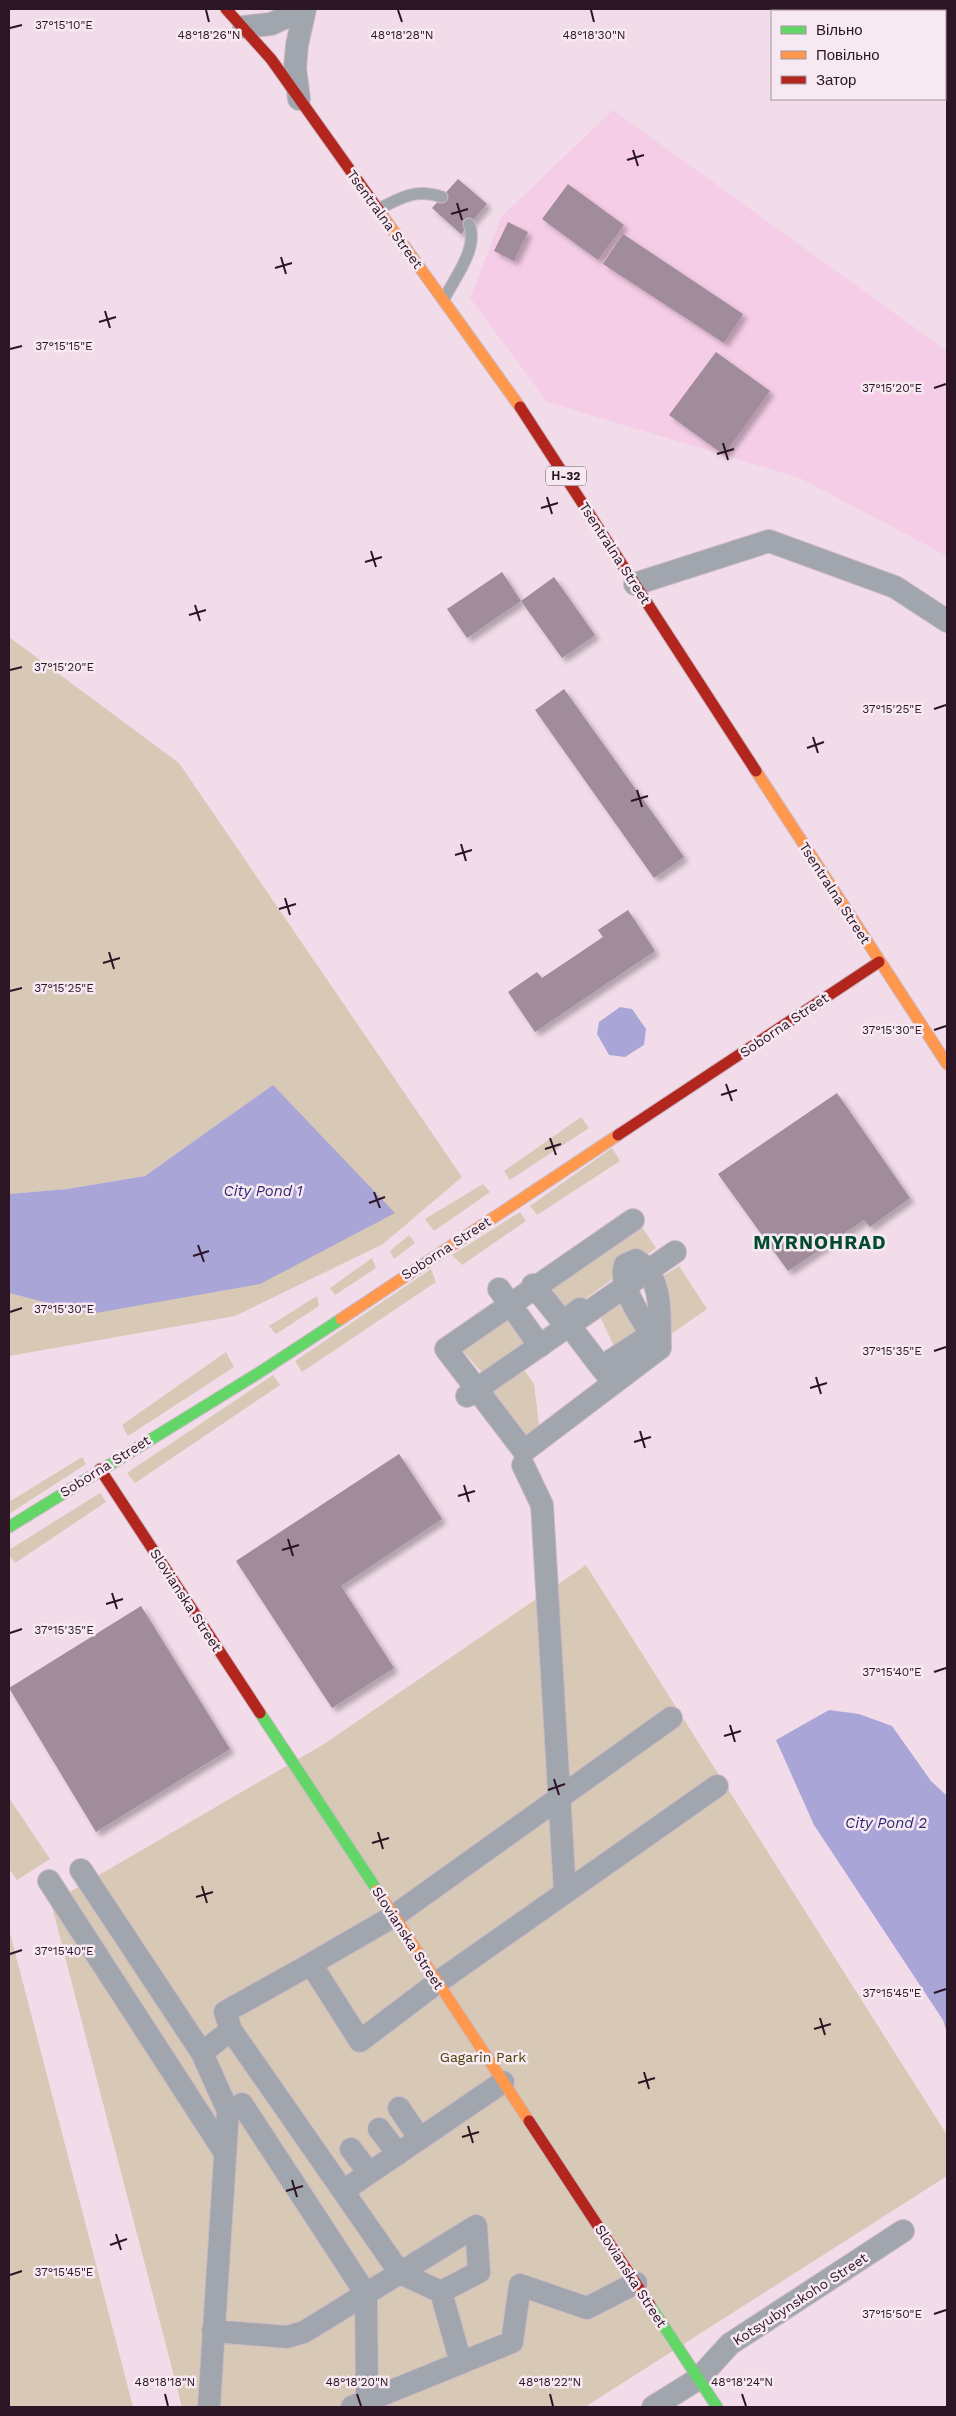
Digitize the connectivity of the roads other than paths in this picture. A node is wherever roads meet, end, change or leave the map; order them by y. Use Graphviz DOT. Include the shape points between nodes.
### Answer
graph roads {
  1 [pos="226,9"];
  2 [pos="304,9"];
  3 [pos="244,27"];
  4 [pos="299,100"];
  5 [pos="442,197"];
  6 [pos="378,209"];
  7 [pos="469,224"];
  8 [pos="443,300"];
  9 [pos="636,584"];
  10 [pos="947,621"];
  11 [pos="879,962"];
  12 [pos="947,1064"];
  13 [pos="633,1220"];
  14 [pos="675,1252"];
  15 [pos="533,1285"];
  16 [pos="625,1287"];
  17 [pos="499,1289"];
  18 [pos="601,1304"];
  19 [pos="569,1326"];
  20 [pos="540,1346"];
  21 [pos="607,1375"];
  22 [pos="467,1396"];
  23 [pos="523,1466"];
  24 [pos="100,1469"];
  25 [pos="9,1527"];
  26 [pos="671,1718"];
  27 [pos="717,1786"];
  28 [pos="559,1798"];
  29 [pos="81,1870"];
  30 [pos="49,1881"];
  31 [pos="565,1893"];
  32 [pos="394,1916"];
  33 [pos="137,1955"];
  34 [pos="311,1964"];
  35 [pos="109,1974"];
  36 [pos="438,1982"];
  37 [pos="173,2009"];
  38 [pos="145,2029"];
  39 [pos="231,2030"];
  40 [pos="202,2053"];
  41 [pos="504,2082"];
  42 [pos="273,2090"];
  43 [pos="235,2108"];
  44 [pos="399,2108"];
  45 [pos="379,2129"];
  46 [pos="420,2139"];
  47 [pos="351,2149"];
  48 [pos="226,2153"];
  49 [pos="398,2154"];
  50 [pos="369,2173"];
  51 [pos="343,2191"];
  52 [pos="903,2231"];
  53 [pos="400,2273"];
  54 [pos="636,2284"];
  55 [pos="441,2292"];
  56 [pos="366,2294"];
  57 [pos="214,2331"];
  58 [pos="461,2362"];
  59 [pos="698,2379"];
  60 [pos="360,2404"];
  61 [pos="209,2407"];
  62 [pos="653,2407"];
  63 [pos="717,2407"];
  1 -- 3 [label="street, Tsentralna Street / Н-32"];
  2 -- 3 [label="street" via="271,24"];
  2 -- 4 [label="street" via="295,68"];
  3 -- 4 [label="street, Tsentralna Street / Н-32"];
  4 -- 6 [label="street, Tsentralna Street / Н-32"];
  5 -- 6 [label="lane" via="416,192"];
  6 -- 8 [label="street, Tsentralna Street / Н-32"];
  7 -- 8 [label="lane" via="473,232 471,246"];
  8 -- 9 [label="street, Tsentralna Street / Н-32" via="532,424"];
  9 -- 10 [label="street" via="769,541 895,587"];
  9 -- 11 [label="street, Tsentralna Street / Н-32"];
  11 -- 12 [label="street, Tsentralna Street / Н-32"];
  11 -- 24 [label="street, Soborna Street" via="257,1374"];
  13 -- 21 [label="street" via="446,1349 524,1451"];
  14 -- 16 [label="street"];
  15 -- 18 [label="street" via="563,1322 591,1301"];
  16 -- 18 [label="street"];
  16 -- 21 [label="street" via="622,1274 626,1265 636,1260 644,1265 658,1292 656,1341"];
  17 -- 20 [label="street"];
  18 -- 19 [label="street"];
  19 -- 20 [label="street"];
  19 -- 21 [label="street"];
  20 -- 22 [label="street"];
  23 -- 28 [label="street" via="542,1505"];
  24 -- 25 [label="street, Soborna Street"];
  24 -- 32 [label="street, Slovianska Street"];
  26 -- 28 [label="street"];
  27 -- 31 [label="street"];
  28 -- 31 [label="street"];
  28 -- 32 [label="street"];
  29 -- 33 [label="street"];
  30 -- 35 [label="street"];
  31 -- 36 [label="street"];
  32 -- 34 [label="street"];
  32 -- 36 [label="street, Slovianska Street"];
  33 -- 35 [label="street"];
  33 -- 37 [label="street"];
  34 -- 36 [label="street" via="360,2040"];
  34 -- 39 [label="street" via="225,2012"];
  35 -- 38 [label="street"];
  36 -- 41 [label="street, Slovianska Street"];
  37 -- 38 [label="street"];
  37 -- 40 [label="street"];
  38 -- 48 [label="street"];
  39 -- 40 [label="street"];
  39 -- 42 [label="street"];
  40 -- 43 [label="street"];
  41 -- 46 [label="street"];
  41 -- 54 [label="street, Slovianska Street"];
  42 -- 43 [label="street"];
  42 -- 51 [label="street"];
  43 -- 48 [label="street"];
  43 -- 56 [label="street"];
  44 -- 46 [label="street"];
  45 -- 49 [label="street"];
  46 -- 49 [label="street"];
  47 -- 50 [label="street"];
  48 -- 57 [label="street"];
  49 -- 50 [label="street"];
  50 -- 51 [label="street"];
  51 -- 53 [label="street"];
  52 -- 59 [label="street, Kotsyubynskoho Street" via="730,2344"];
  53 -- 55 [label="street"];
  53 -- 55 [label="street" via="476,2226 480,2272"];
  53 -- 56 [label="street"];
  54 -- 58 [label="street" via="587,2308 520,2285 512,2342"];
  54 -- 59 [label="street, Slovianska Street"];
  55 -- 58 [label="street"];
  56 -- 57 [label="street" via="304,2332 286,2337"];
  56 -- 60 [label="street"];
  57 -- 61 [label="street"];
  58 -- 60 [label="street"];
  59 -- 62 [label="street, Kotsyubynskoho Street"];
  59 -- 63 [label="street, Slovianska Street"];
}
